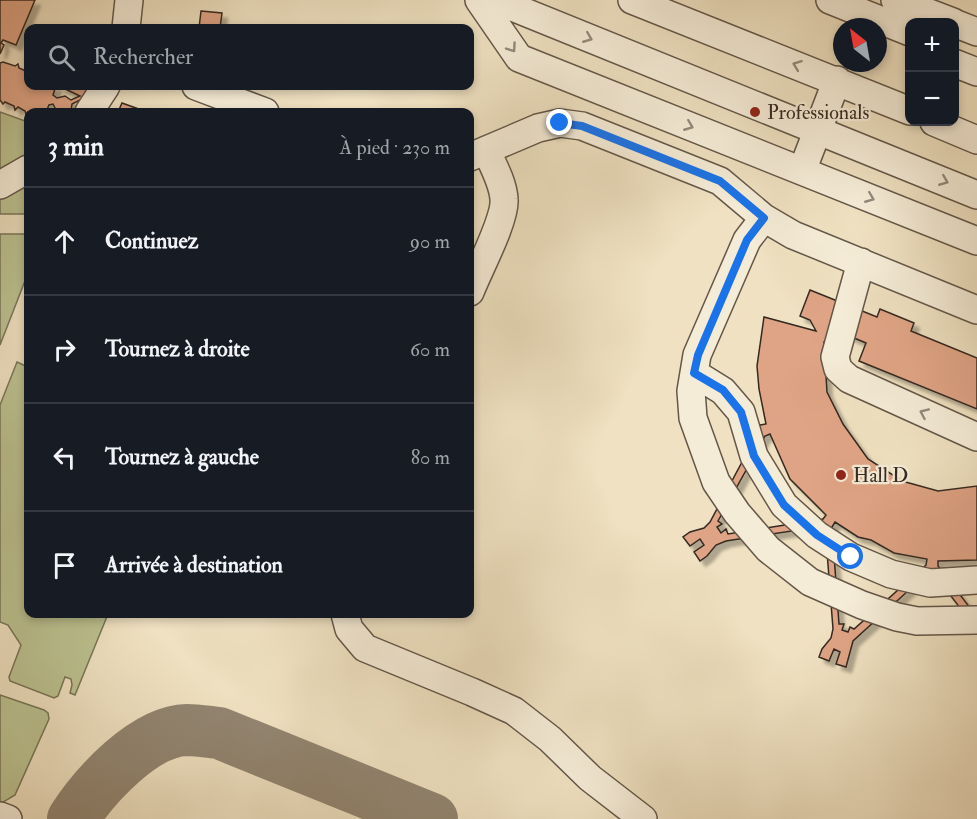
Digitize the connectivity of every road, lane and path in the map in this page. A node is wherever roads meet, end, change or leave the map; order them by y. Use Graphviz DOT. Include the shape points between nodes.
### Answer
graph roads {
  1 [pos="129,0"];
  2 [pos="479,0"];
  3 [pos="495,0"];
  4 [pos="632,0"];
  5 [pos="830,0"];
  6 [pos="895,0"];
  7 [pos="874,18"];
  8 [pos="941,18"];
  9 [pos="887,23"];
  10 [pos="126,24"];
  11 [pos="959,25"];
  12 [pos="887,30"];
  13 [pos="905,30"];
  14 [pos="977,32"];
  15 [pos="905,43"];
  16 [pos="959,52"];
  17 [pos="977,59"];
  18 [pos="959,65"];
  19 [pos="977,72"];
  20 [pos="837,81"];
  21 [pos="103,90"];
  22 [pos="207,90"];
  23 [pos="91,108"];
  24 [pos="254,108"];
  25 [pos="905,109"];
  26 [pos="944,126"];
  27 [pos="818,131"];
  28 [pos="977,140"];
  29 [pos="478,154"];
  30 [pos="24,171"];
  31 [pos="802,171"];
  32 [pos="0,184"];
  33 [pos="977,195"];
  34 [pos="764,218"];
  35 [pos="977,241"];
  36 [pos="861,262"];
  37 [pos="474,282"];
  38 [pos="977,310"];
  39 [pos="694,373"];
  40 [pos="977,437"];
  41 [pos="977,580"];
  42 [pos="346,618"];
  43 [pos="977,620"];
  44 [pos="0,816"];
  45 [pos="8,819"];
  46 [pos="644,819"];
  1 -- 10 [label="street"];
  2 -- 31 [label="street, one-way" via="519,58"];
  3 -- 27 [label="street, one-way"];
  20 -- 4 [label="street, one-way"];
  5 -- 7 [label="street"];
  6 -- 8 [label="street"];
  9 -- 13 [label="street"];
  11 -- 14 [label="street"];
  12 -- 15 [label="street"];
  16 -- 17 [label="street"];
  18 -- 19 [label="street"];
  20 -- 25 [label="street"];
  20 -- 27 [label="street"];
  21 -- 23 [label="street"];
  22 -- 24 [label="street"];
  26 -- 28 [label="street"];
  27 -- 31 [label="street"];
  27 -- 33 [label="street, one-way"];
  29 -- 34 [label="street" via="538,128 560,123 582,126 720,181"];
  29 -- 37 [label="street" via="499,179 505,200"];
  30 -- 32 [label="street"];
  31 -- 35 [label="street, one-way"];
  34 -- 36 [label="street" via="793,235"];
  34 -- 39 [label="street" via="747,240"];
  36 -- 38 [label="street"];
  40 -- 36 [label="street, one-way" via="849,379 838,369 835,357"];
  39 -- 41 [label="street" via="723,390 741,412 754,456 784,505 817,535 851,557 891,574 930,583"];
  39 -- 43 [label="street" via="693,418 716,482 768,549 810,582 897,617 917,621"];
  42 -- 46 [label="street" via="349,629 365,648 514,711"];
  44 -- 45 [label="street"];
}
